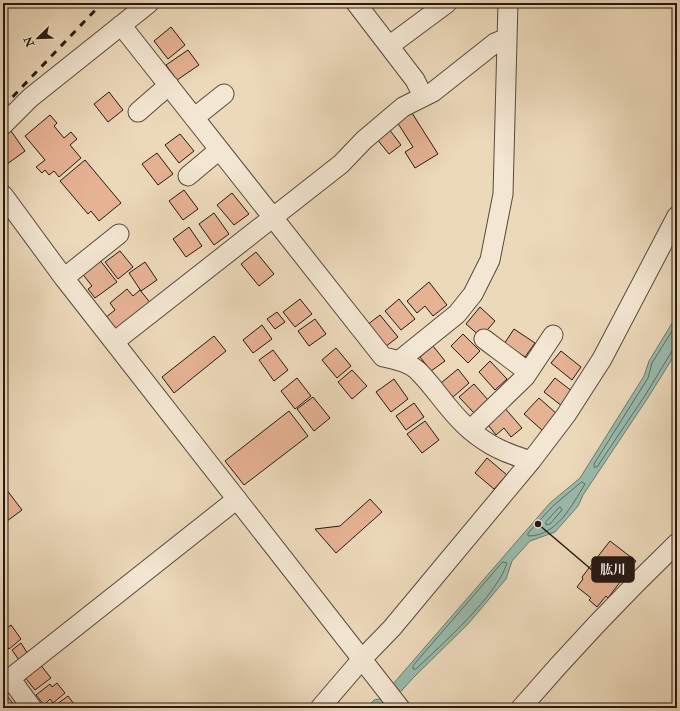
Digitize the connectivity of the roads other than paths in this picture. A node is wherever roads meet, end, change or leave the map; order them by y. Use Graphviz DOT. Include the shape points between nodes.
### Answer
graph roads {
  1 [pos="149,3"];
  2 [pos="356,3"];
  3 [pos="448,3"];
  4 [pos="508,3"];
  5 [pos="121,25"];
  6 [pos="507,38"];
  7 [pos="389,46"];
  8 [pos="169,85"];
  9 [pos="224,94"];
  10 [pos="423,96"];
  11 [pos="138,112"];
  12 [pos="194,118"];
  13 [pos="3,125"];
  14 [pos="220,150"];
  15 [pos="188,176"];
  16 [pos="3,195"];
  17 [pos="677,216"];
  18 [pos="272,217"];
  19 [pos="119,234"];
  20 [pos="64,278"];
  21 [pos="553,335"];
  22 [pos="484,339"];
  23 [pos="114,342"];
  24 [pos="400,360"];
  25 [pos="528,372"];
  26 [pos="470,430"];
  27 [pos="530,461"];
  28 [pos="237,499"];
  29 [pos="677,543"];
  30 [pos="365,662"];
  31 [pos="7,681"];
  32 [pos="32,708"];
  33 [pos="320,708"];
  34 [pos="400,708"];
  35 [pos="521,708"];
  1 -- 5 [label="street"];
  2 -- 7 [label="street"];
  3 -- 7 [label="street"];
  4 -- 6 [label="street"];
  5 -- 8 [label="street"];
  5 -- 13 [label="street" via="30,98"];
  6 -- 10 [label="street" via="496,43 433,92"];
  6 -- 24 [label="street" via="503,194 490,260 473,294 457,314"];
  7 -- 10 [label="street" via="415,80"];
  8 -- 11 [label="street"];
  8 -- 12 [label="street"];
  9 -- 12 [label="street"];
  10 -- 18 [label="street" via="403,107 364,140 341,164"];
  12 -- 14 [label="street"];
  14 -- 15 [label="street"];
  14 -- 18 [label="street"];
  16 -- 20 [label="street"];
  17 -- 27 [label="street" via="602,359 566,415"];
  18 -- 23 [label="street"];
  18 -- 24 [label="street" via="383,357"];
  19 -- 20 [label="street"];
  20 -- 23 [label="street"];
  21 -- 25 [label="street"];
  22 -- 25 [label="street"];
  23 -- 28 [label="street"];
  24 -- 26 [label="street" via="416,369"];
  25 -- 26 [label="street"];
  26 -- 27 [label="street" via="499,450"];
  27 -- 30 [label="street"];
  28 -- 30 [label="street"];
  28 -- 31 [label="street"];
  29 -- 35 [label="street" via="617,601"];
  30 -- 33 [label="street"];
  30 -- 34 [label="street"];
  31 -- 32 [label="street"];
}
